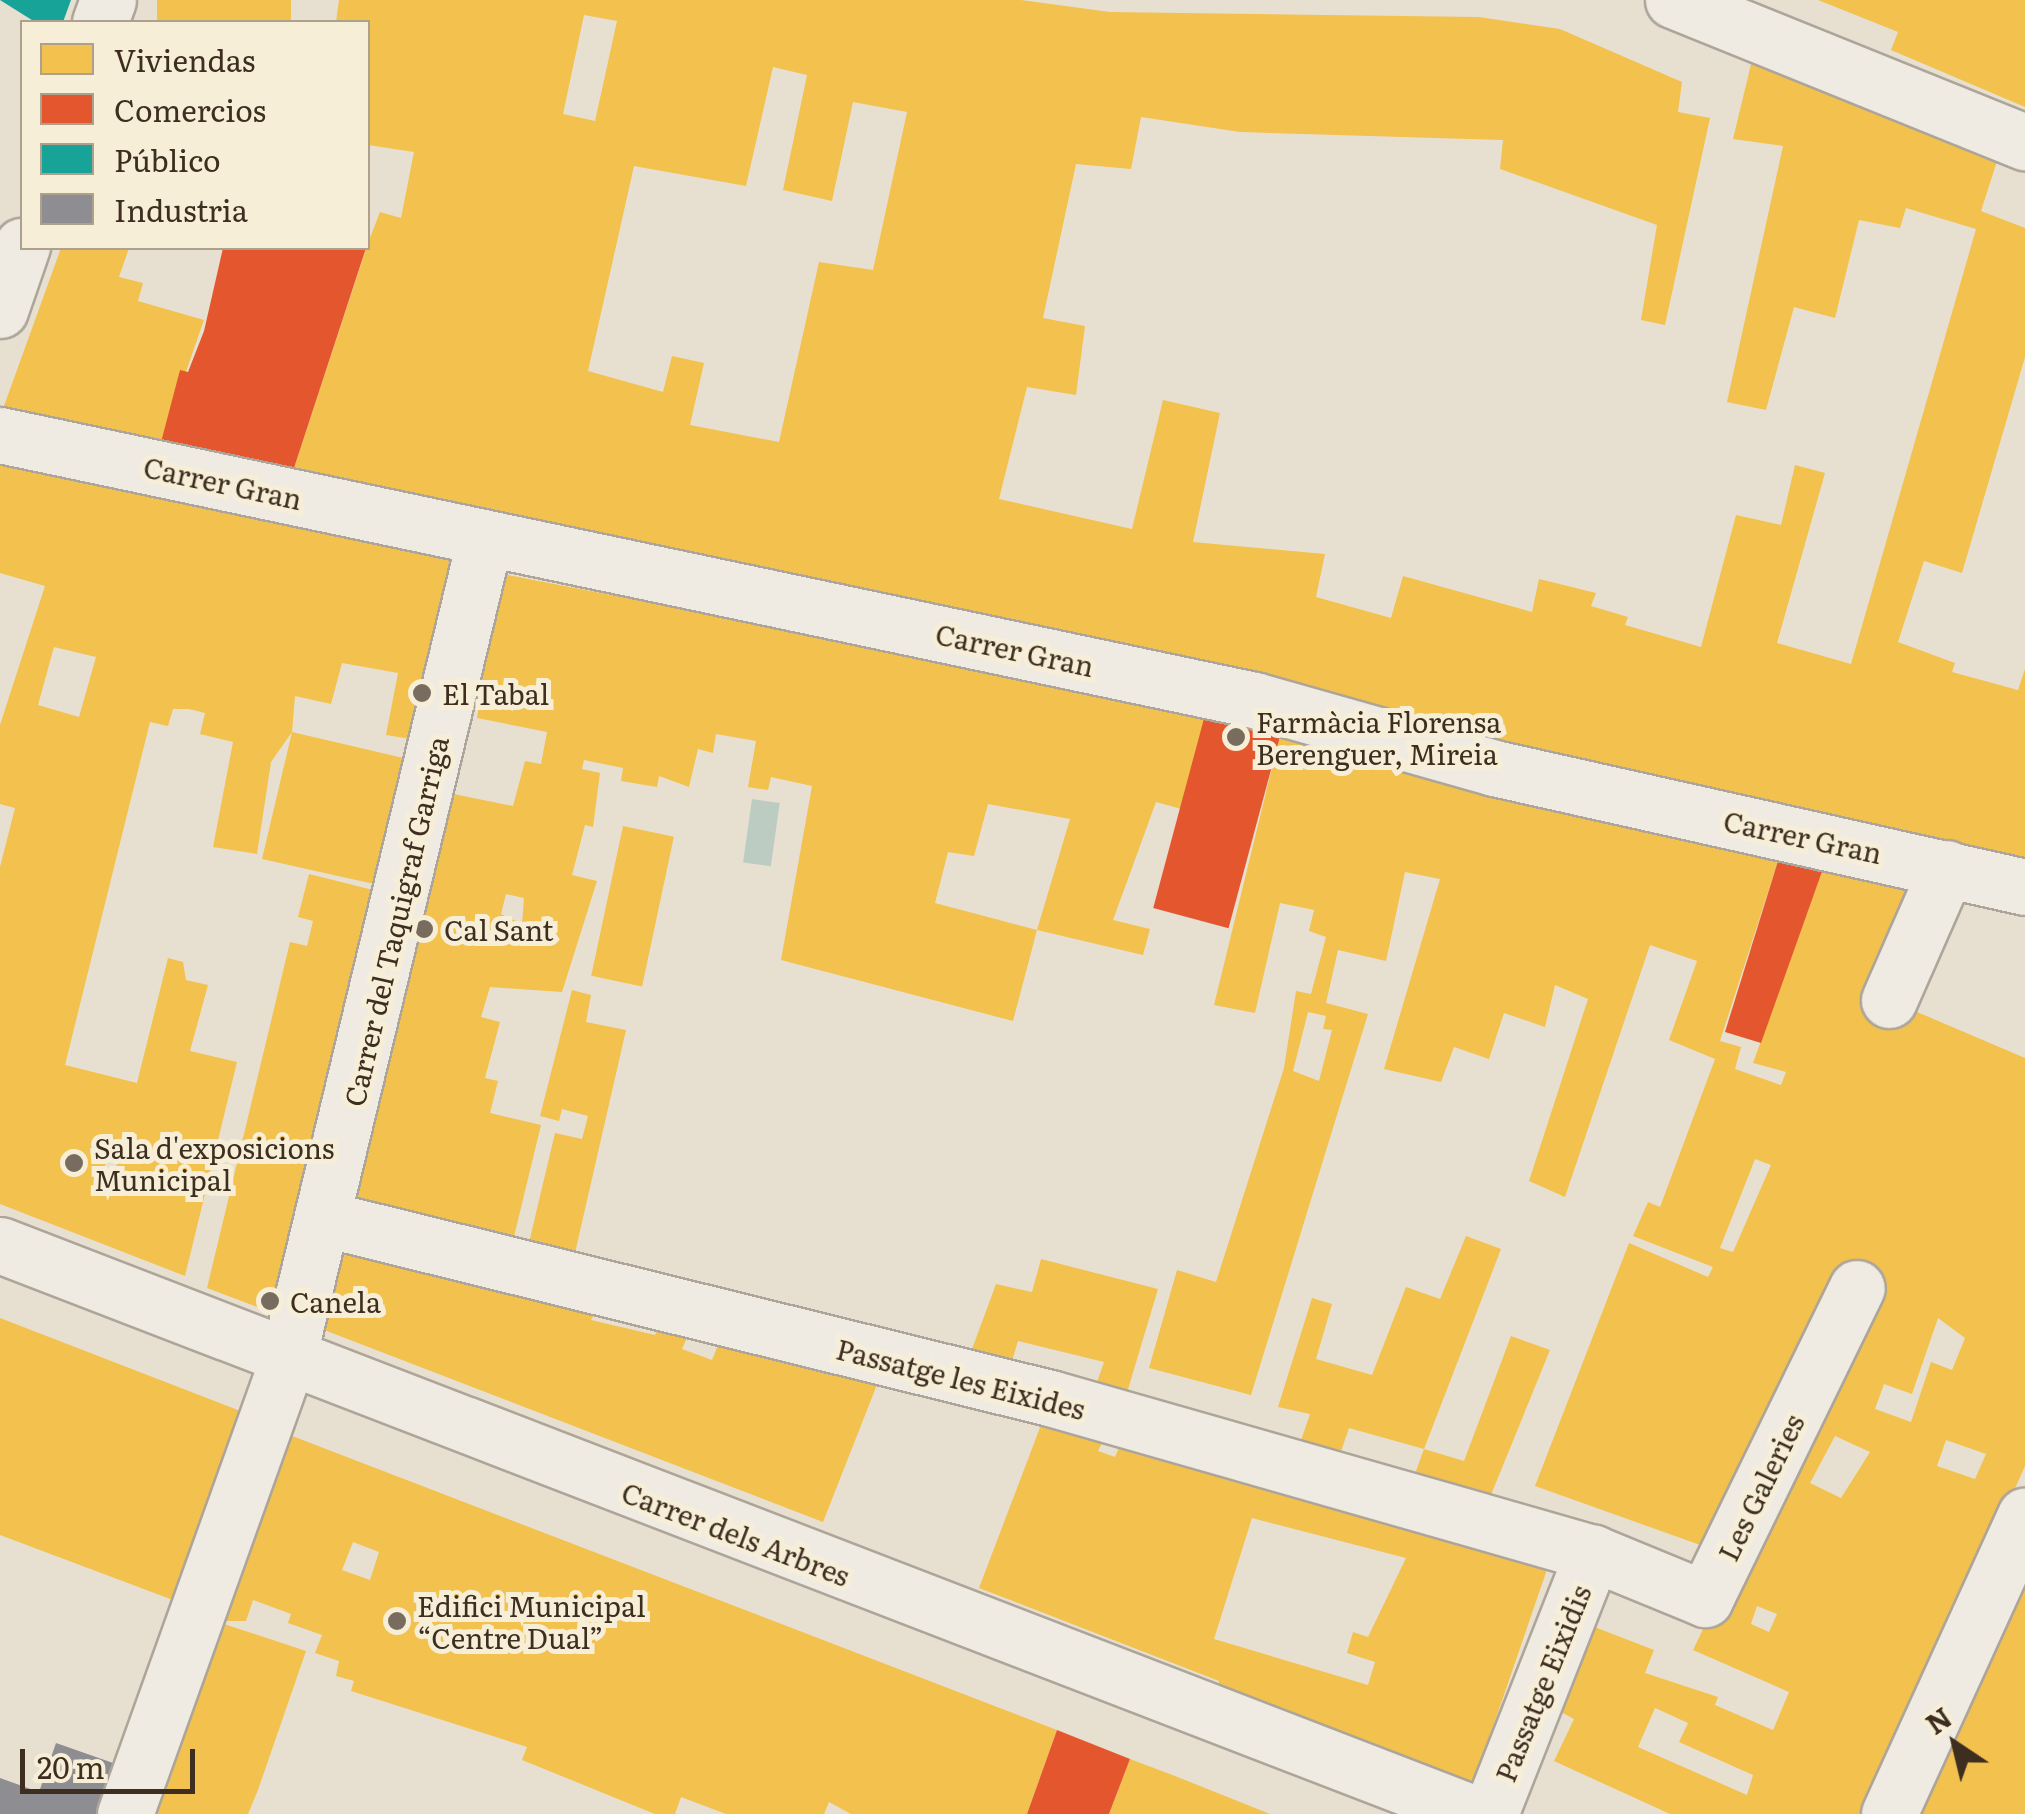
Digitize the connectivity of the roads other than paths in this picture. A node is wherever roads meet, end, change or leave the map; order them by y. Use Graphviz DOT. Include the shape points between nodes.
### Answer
graph roads {
  1 [pos="1674,0"];
  2 [pos="2025,142"];
  3 [pos="21,250"];
  4 [pos="0,310"];
  5 [pos="0,435"];
  6 [pos="486,538"];
  7 [pos="1947,868"];
  8 [pos="2025,887"];
  9 [pos="1889,1000"];
  10 [pos="325,1219"];
  11 [pos="0,1245"];
  12 [pos="1857,1288"];
  13 [pos="287,1362"];
  14 [pos="2025,1515"];
  15 [pos="1604,1557"];
  16 [pos="124,1814"];
  17 [pos="1475,1814"];
  18 [pos="1490,1814"];
  19 [pos="1890,1814"];
  1 -- 2 [label="street"];
  3 -- 4 [label="street"];
  5 -- 6 [label="street, Carrer Gran"];
  6 -- 7 [label="street, Carrer Gran" via="1254,700 1494,768"];
  6 -- 10 [label="street, Carrer del Taquigraf Garriga"];
  7 -- 8 [label="street, Carrer Gran"];
  7 -- 9 [label="street"];
  10 -- 13 [label="street, Carrer del Taquigraf Garriga"];
  10 -- 15 [label="street, Passatge les Eixides" via="1050,1398"];
  11 -- 13 [label="street, Carrer dels Arbres"];
  12 -- 15 [label="street, Les Galeries" via="1705,1599"];
  13 -- 16 [label="street, Carrer del Taquigraf Garriga"];
  13 -- 17 [label="street, Carrer dels Arbres"];
  14 -- 19 [label="street"];
  15 -- 18 [label="street, Passatge Eixidis"];
}
